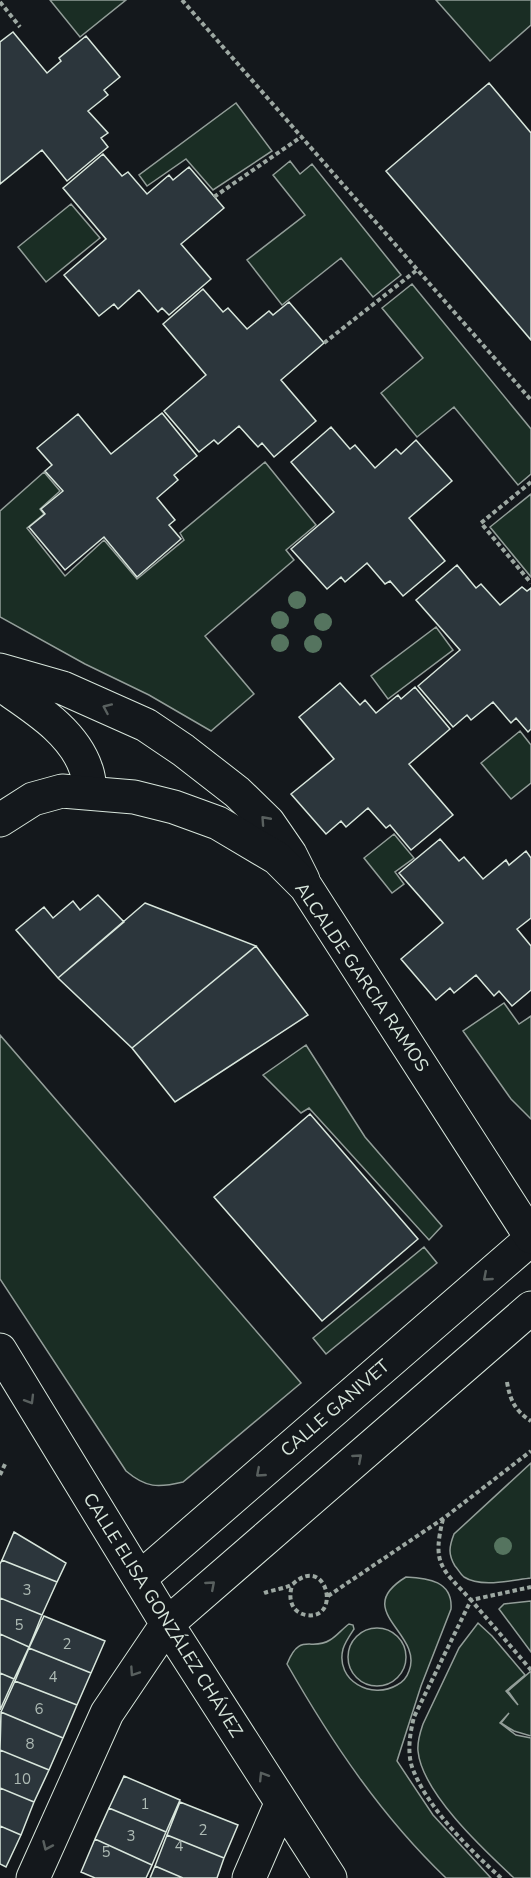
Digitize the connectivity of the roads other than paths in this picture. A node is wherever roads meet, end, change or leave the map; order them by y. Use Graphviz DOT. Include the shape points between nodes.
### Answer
graph roads {
  1 [pos="0,670"];
  2 [pos="0,684"];
  3 [pos="91,792"];
  4 [pos="0,820"];
  5 [pos="306,887"];
  6 [pos="531,1238"];
  7 [pos="531,1308"];
  8 [pos="0,1350"];
  9 [pos="140,1578"];
  10 [pos="167,1624"];
  11 [pos="281,1804"];
  12 [pos="33,1878"];
  13 [pos="249,1878"];
  14 [pos="330,1878"];
  5 -- 1 [label="street, one-way" via="268,822 183,750 146,725 63,688"];
  2 -- 3 [label="street" via="49,719 71,742 86,768"];
  3 -- 4 [label="street, ALCALDE GARCIA RAMOS" via="62,791 33,800"];
  3 -- 5 [label="street, ALCALDE GARCIA RAMOS" via="134,797 218,823 277,858"];
  5 -- 6 [label="street, ALCALDE GARCIA RAMOS"];
  6 -- 9 [label="street, CALLE GANIVET, one-way"];
  10 -- 7 [label="street, one-way"];
  8 -- 9 [label="street, CALLE ELISA GONZÁLEZ CHÁVEZ, one-way"];
  9 -- 10 [label="street, CALLE ELISA GONZÁLEZ CHÁVEZ"];
  11 -- 10 [label="street, CALLE ELISA GONZÁLEZ CHÁVEZ, one-way"];
  10 -- 12 [label="street, one-way" via="107,1713"];
  11 -- 13 [label="street"];
  11 -- 14 [label="street, CALLE ELISA GONZÁLEZ CHÁVEZ"];
}
